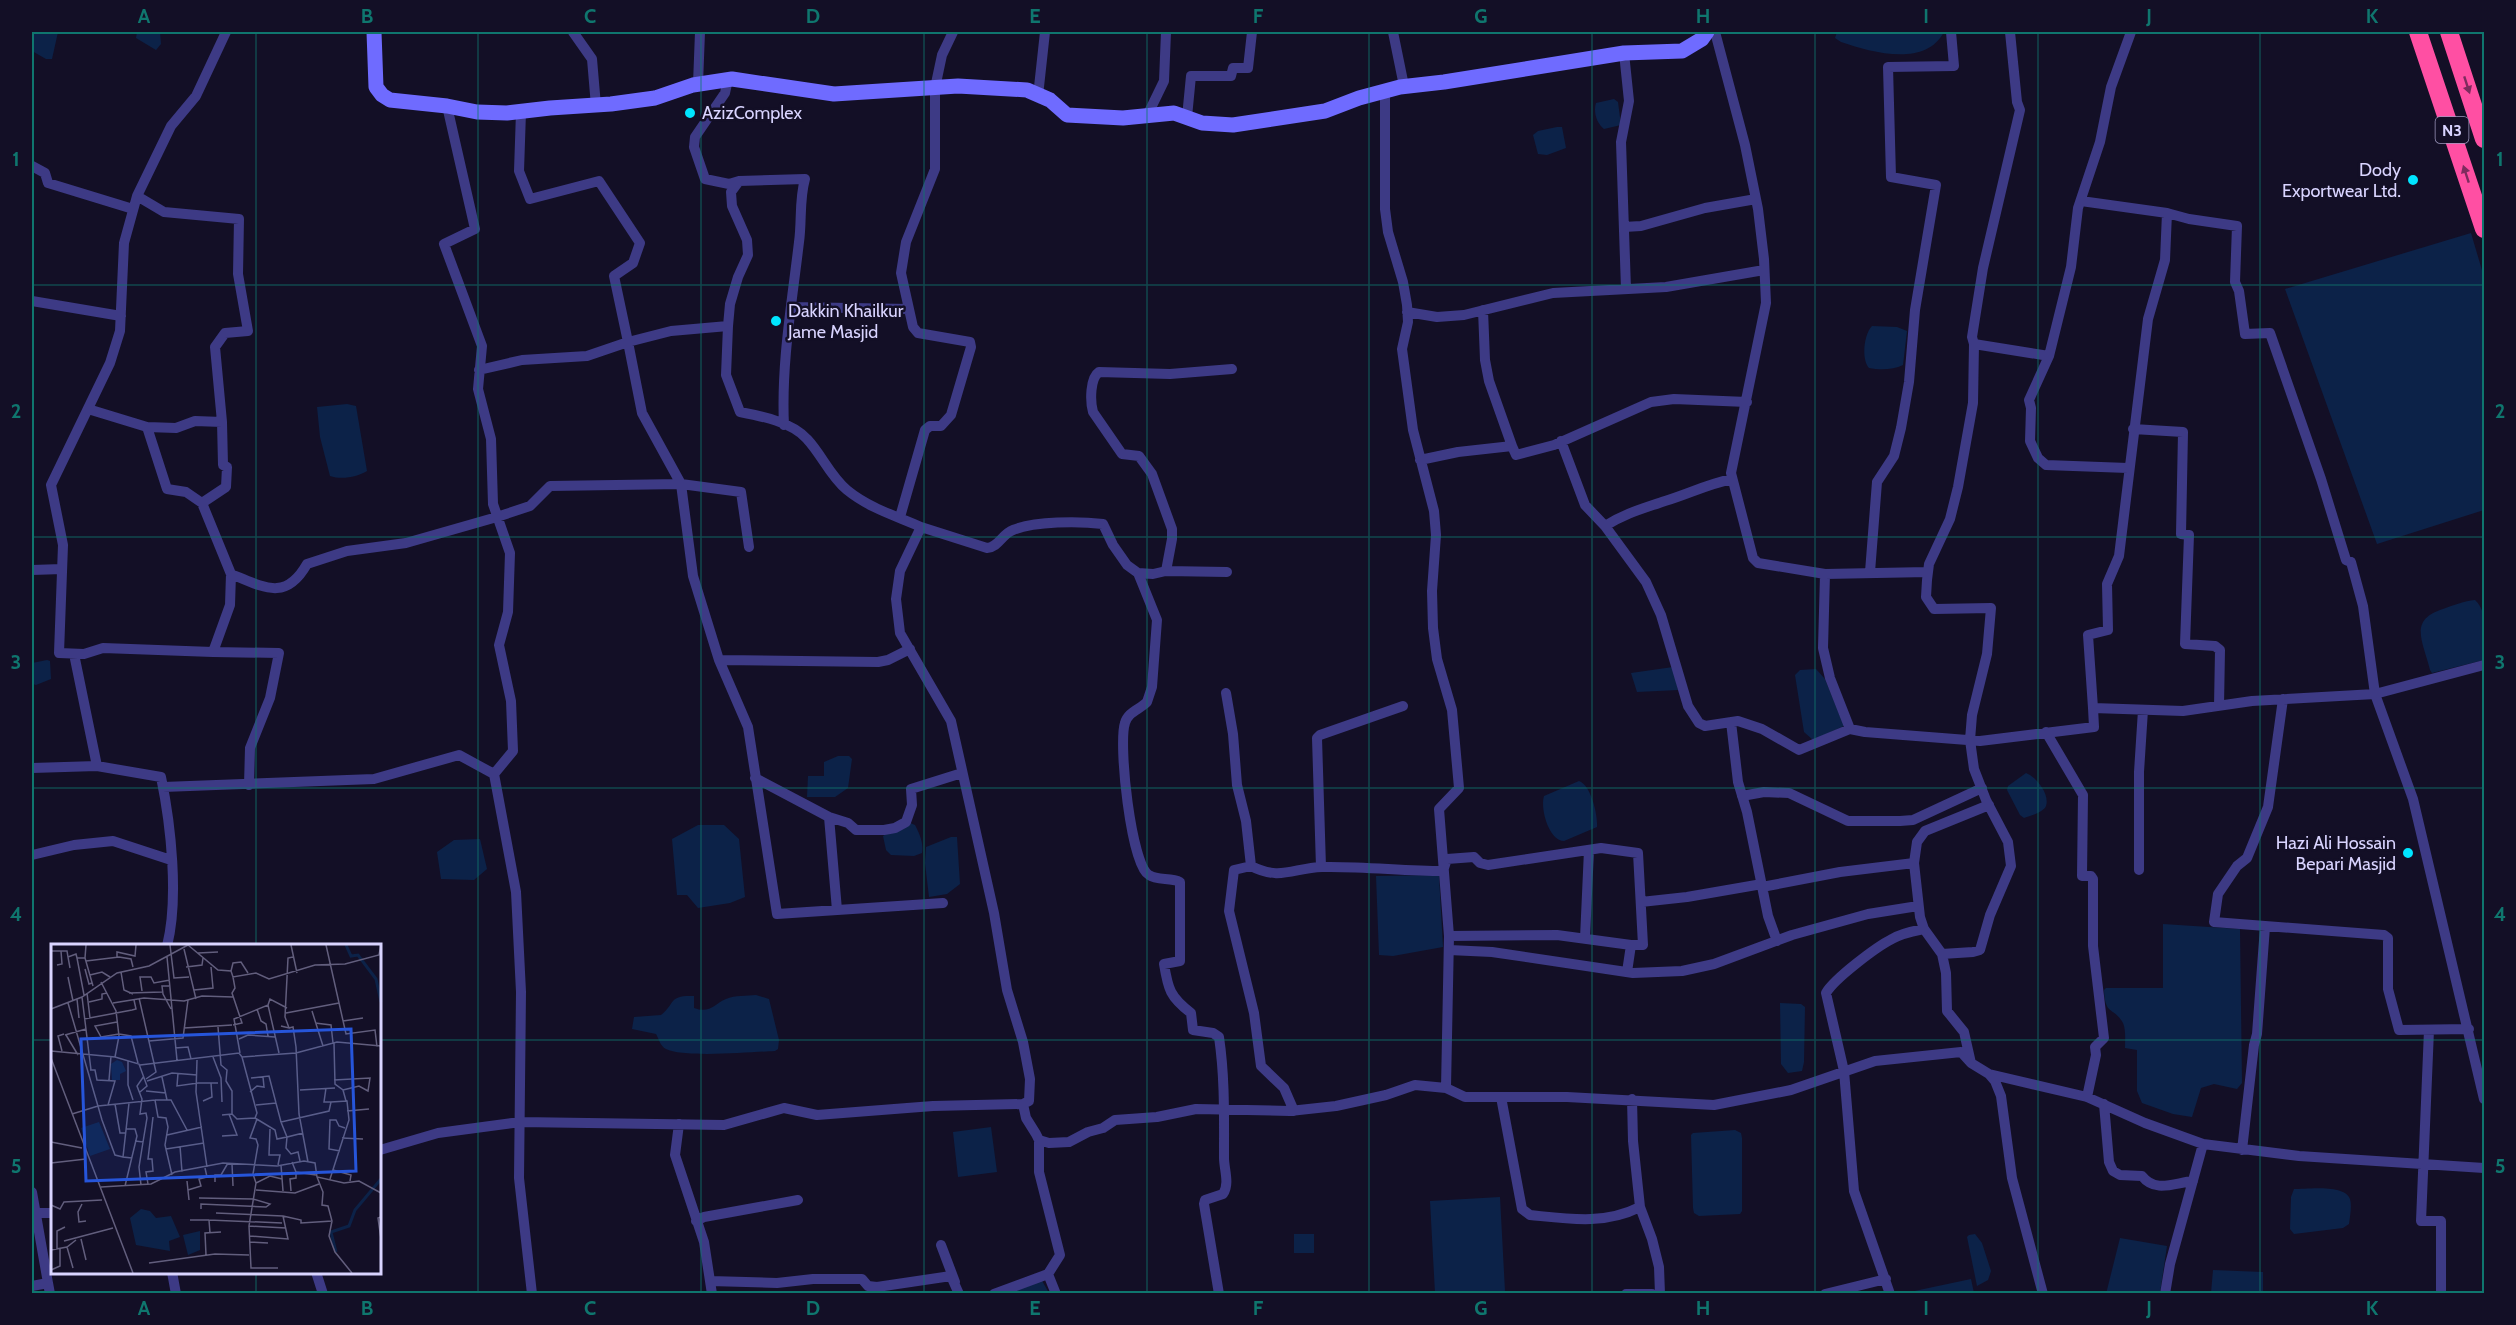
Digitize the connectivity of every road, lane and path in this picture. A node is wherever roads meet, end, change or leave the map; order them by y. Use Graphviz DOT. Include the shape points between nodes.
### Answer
graph roads {
  1 [pos="225,32"];
  2 [pos="374,32"];
  3 [pos="573,32"];
  4 [pos="700,32"];
  5 [pos="953,32"];
  6 [pos="1045,32"];
  7 [pos="1166,32"];
  8 [pos="1252,32"];
  9 [pos="1393,32"];
  10 [pos="1707,32"];
  11 [pos="1715,32"];
  12 [pos="1951,32"];
  13 [pos="2010,32"];
  14 [pos="2131,32"];
  15 [pos="2418,32"];
  16 [pos="2449,32"];
  17 [pos="1624,53"];
  18 [pos="732,79"];
  19 [pos="698,84"];
  20 [pos="1404,86"];
  21 [pos="934,87"];
  22 [pos="1385,91"];
  23 [pos="1038,96"];
  24 [pos="447,106"];
  25 [pos="597,106"];
  26 [pos="520,112"];
  27 [pos="1148,114"];
  28 [pos="1187,117"];
  29 [pos="2484,139"];
  30 [pos="32,166"];
  31 [pos="739,181"];
  32 [pos="137,196"];
  33 [pos="1756,199"];
  34 [pos="2081,201"];
  35 [pos="133,209"];
  36 [pos="2167,213"];
  37 [pos="1624,227"];
  38 [pos="2484,230"];
  39 [pos="1764,270"];
  40 [pos="1626,289"];
  41 [pos="32,301"];
  42 [pos="791,307"];
  43 [pos="909,309"];
  44 [pos="1483,310"];
  45 [pos="1407,312"];
  46 [pos="121,316"];
  47 [pos="728,326"];
  48 [pos="628,342"];
  49 [pos="1974,344"];
  50 [pos="2049,356"];
  51 [pos="1232,369"];
  52 [pos="479,370"];
  53 [pos="1747,402"];
  54 [pos="88,409"];
  55 [pos="222,422"];
  56 [pos="784,425"];
  57 [pos="147,427"];
  58 [pos="2133,429"];
  59 [pos="1561,441"];
  60 [pos="1512,446"];
  61 [pos="1420,460"];
  62 [pos="2128,468"];
  63 [pos="1732,479"];
  64 [pos="681,484"];
  65 [pos="202,503"];
  66 [pos="497,517"];
  67 [pos="900,517"];
  68 [pos="1605,526"];
  69 [pos="921,527"];
  70 [pos="749,547"];
  71 [pos="62,569"];
  72 [pos="32,570"];
  73 [pos="1166,571"];
  74 [pos="1227,572"];
  75 [pos="1870,572"];
  76 [pos="1928,572"];
  77 [pos="1138,573"];
  78 [pos="231,574"];
  79 [pos="1825,574"];
  80 [pos="910,649"];
  81 [pos="213,652"];
  82 [pos="74,654"];
  83 [pos="719,660"];
  84 [pos="2484,665"];
  85 [pos="1226,693"];
  86 [pos="2375,694"];
  87 [pos="2283,699"];
  88 [pos="1403,706"];
  89 [pos="2219,706"];
  90 [pos="2093,708"];
  91 [pos="2143,710"];
  92 [pos="1731,722"];
  93 [pos="1850,729"];
  94 [pos="2046,732"];
  95 [pos="1970,740"];
  96 [pos="97,766"];
  97 [pos="32,768"];
  98 [pos="962,773"];
  99 [pos="494,774"];
  100 [pos="755,778"];
  101 [pos="249,785"];
  102 [pos="163,787"];
  103 [pos="1982,788"];
  104 [pos="1742,796"];
  105 [pos="1989,805"];
  106 [pos="829,817"];
  107 [pos="1589,850"];
  108 [pos="32,855"];
  109 [pos="171,860"];
  110 [pos="1914,863"];
  111 [pos="1251,866"];
  112 [pos="1321,867"];
  113 [pos="2139,870"];
  114 [pos="1443,874"];
  115 [pos="1762,886"];
  116 [pos="1641,902"];
  117 [pos="943,903"];
  118 [pos="1918,906"];
  119 [pos="837,910"];
  120 [pos="2265,927"];
  121 [pos="1924,930"];
  122 [pos="1449,936"];
  123 [pos="1585,938"];
  124 [pos="1777,940"];
  125 [pos="167,944"];
  126 [pos="1631,945"];
  127 [pos="1449,950"];
  128 [pos="1942,954"];
  129 [pos="1627,972"];
  130 [pos="2469,1029"];
  131 [pos="2429,1030"];
  132 [pos="1971,1064"];
  133 [pos="1844,1071"];
  134 [pos="1989,1074"];
  135 [pos="1446,1088"];
  136 [pos="1502,1097"];
  137 [pos="2087,1097"];
  138 [pos="1632,1099"];
  139 [pos="2484,1099"];
  140 [pos="1023,1104"];
  141 [pos="2104,1104"];
  142 [pos="1225,1110"];
  143 [pos="1294,1111"];
  144 [pos="520,1122"];
  145 [pos="679,1124"];
  146 [pos="1040,1140"];
  147 [pos="2203,1144"];
  148 [pos="381,1150"];
  149 [pos="2242,1150"];
  150 [pos="2423,1165"];
  151 [pos="2484,1168"];
  152 [pos="2193,1181"];
  153 [pos="32,1192"];
  154 [pos="798,1200"];
  155 [pos="1640,1207"];
  156 [pos="36,1213"];
  157 [pos="51,1213"];
  158 [pos="696,1221"];
  159 [pos="941,1245"];
  160 [pos="172,1274"];
  161 [pos="317,1274"];
  162 [pos="1048,1274"];
  163 [pos="1886,1279"];
  164 [pos="710,1281"];
  165 [pos="32,1286"];
  166 [pos="49,1288"];
  167 [pos="777,1288"];
  168 [pos="176,1293"];
  169 [pos="322,1293"];
  170 [pos="532,1293"];
  171 [pos="712,1293"];
  172 [pos="960,1293"];
  173 [pos="994,1293"];
  174 [pos="1056,1293"];
  175 [pos="1219,1293"];
  176 [pos="1626,1293"];
  177 [pos="1652,1293"];
  178 [pos="1660,1293"];
  179 [pos="1825,1293"];
  180 [pos="1890,1293"];
  181 [pos="2043,1293"];
  182 [pos="2165,1293"];
  183 [pos="2441,1293"];
  1 -- 32 [label="street" via="196,96 171,126"];
  2 -- 24 [label="street" via="376,87 382,95 390,100"];
  3 -- 25 [label="street" via="592,59"];
  4 -- 19 [label="street"];
  5 -- 21 [label="street"];
  6 -- 23 [label="street"];
  7 -- 27 [label="street" via="1164,81"];
  8 -- 28 [label="street" via="1248,68 1233,68 1231,76 1191,76"];
  9 -- 20 [label="street"];
  10 -- 17 [label="street" via="1682,51"];
  11 -- 33 [label="street"];
  12 -- 75 [label="street" via="1954,66 1888,67 1890,177 1935,185 1901,428 1894,456 1877,482"];
  13 -- 49 [label="street" via="2020,110 1983,268"];
  14 -- 34 [label="street" via="2111,87 2100,142"];
  38 -- 15 [label="highway, N3, one-way"];
  16 -- 29 [label="highway, N3, one-way"];
  17 -- 20 [label="street"];
  17 -- 37 [label="street" via="1629,100 1621,142"];
  18 -- 19 [label="street"];
  18 -- 21 [label="street" via="834,94"];
  18 -- 31 [label="street" via="695,137 694,147 705,179 729,184"];
  19 -- 25 [label="street" via="655,98"];
  20 -- 22 [label="street"];
  21 -- 23 [label="street" via="1027,90"];
  21 -- 43 [label="street" via="934,169 906,242 901,273"];
  22 -- 28 [label="street" via="1325,111 1233,125 1202,123"];
  22 -- 45 [label="street" via="1385,208"];
  23 -- 27 [label="street" via="1050,100 1067,115 1123,118"];
  24 -- 26 [label="street" via="477,112"];
  24 -- 52 [label="street" via="475,229 444,244 482,346"];
  25 -- 26 [label="street"];
  26 -- 48 [label="street" via="519,171 530,199 598,181 640,243 633,263 614,276"];
  27 -- 28 [label="street" via="1174,112"];
  30 -- 35 [label="street" via="45,173 48,183"];
  31 -- 42 [label="street" via="805,179"];
  31 -- 47 [label="street" via="731,192 732,207 744,233 748,255 730,304"];
  32 -- 35 [label="street"];
  32 -- 55 [label="street" via="164,212 239,219 238,274 248,331 225,333 215,347"];
  33 -- 37 [label="street"];
  33 -- 39 [label="street"];
  34 -- 36 [label="street"];
  34 -- 50 [label="street" via="2071,267"];
  35 -- 46 [label="street" via="124,243"];
  36 -- 58 [label="street" via="2165,260 2148,319"];
  36 -- 86 [label="street" via="2237,226 2235,282 2245,334 2270,333 2277,352 2346,560 2352,562 2363,606"];
  37 -- 40 [label="street"];
  39 -- 40 [label="street" via="1686,285"];
  39 -- 53 [label="street" via="1766,303"];
  40 -- 44 [label="street" via="1553,293"];
  41 -- 46 [label="street"];
  42 -- 43 [label="street"];
  42 -- 56 [label="street"];
  43 -- 67 [label="street" via="918,333 970,342 971,347 951,415 941,426 925,430"];
  44 -- 45 [label="street" via="1437,317"];
  44 -- 60 [label="street" via="1489,381"];
  45 -- 61 [label="street" via="1402,350"];
  46 -- 54 [label="street" via="110,363"];
  47 -- 48 [label="street" via="671,331"];
  47 -- 56 [label="street" via="726,375 740,412 772,418"];
  48 -- 52 [label="street" via="587,356 522,360"];
  48 -- 64 [label="street" via="642,413"];
  49 -- 50 [label="street"];
  49 -- 76 [label="street" via="1973,403 1958,487 1950,519"];
  50 -- 62 [label="street" via="2029,400 2030,441 2038,458 2046,465"];
  51 -- 73 [label="street" via="1170,374 1099,372 1094,377 1093,412 1122,454 1139,456 1152,474 1172,529"];
  52 -- 66 [label="street" via="478,389 491,439"];
  53 -- 59 [label="street" via="1651,402"];
  53 -- 63 [label="street"];
  54 -- 57 [label="street"];
  54 -- 71 [label="street" via="51,485 63,545"];
  55 -- 57 [label="street"];
  55 -- 65 [label="street" via="226,487"];
  56 -- 67 [label="street" via="806,437 846,489 876,509"];
  57 -- 65 [label="street" via="167,489 186,492"];
  58 -- 62 [label="street"];
  58 -- 89 [label="street" via="2183,432 2181,534 2189,535 2186,644 2215,646 2220,650"];
  59 -- 60 [label="street" via="1516,455"];
  59 -- 68 [label="street" via="1581,498"];
  60 -- 61 [label="street"];
  61 -- 114 [label="street" via="1434,511 1433,628 1437,659 1452,710 1458,788 1439,809"];
  62 -- 90 [label="street" via="2119,556 2107,584 2108,630 2088,635"];
  63 -- 68 [label="street" via="1626,512"];
  63 -- 79 [label="street" via="1753,558 1758,563"];
  64 -- 66 [label="street" via="550,486 530,506"];
  64 -- 70 [label="street" via="741,492"];
  64 -- 83 [label="street" via="693,576"];
  65 -- 78 [label="street"];
  66 -- 78 [label="street" via="406,543 347,551 307,564 298,579 286,588 264,588"];
  66 -- 99 [label="street" via="510,553 508,612 499,645 511,701 513,751"];
  67 -- 69 [label="street"];
  68 -- 92 [label="street" via="1646,582 1661,615 1688,706 1705,726"];
  69 -- 77 [label="street" via="987,548 1022,526 1103,524 1127,565"];
  69 -- 80 [label="street" via="900,571 896,599 900,633"];
  71 -- 72 [label="street"];
  71 -- 82 [label="street" via="59,654"];
  73 -- 74 [label="street"];
  73 -- 77 [label="street"];
  75 -- 76 [label="street"];
  75 -- 79 [label="street"];
  76 -- 95 [label="street" via="1926,597 1934,609 1990,608 1987,654"];
  77 -- 142 [label="street" via="1157,620 1148,702 1128,715 1123,726 1124,784 1144,870 1149,876 1179,882 1180,961 1164,964 1168,986 1175,1000 1191,1013 1193,1030 1219,1037"];
  78 -- 81 [label="street" via="230,605"];
  79 -- 93 [label="street" via="1822,648"];
  80 -- 83 [label="street" via="878,662"];
  80 -- 98 [label="street" via="951,722"];
  81 -- 82 [label="street" via="103,648"];
  81 -- 101 [label="street" via="279,653 270,698 250,748"];
  82 -- 96 [label="street"];
  83 -- 100 [label="street" via="748,727"];
  84 -- 86 [label="street"];
  85 -- 111 [label="street"];
  86 -- 87 [label="street"];
  86 -- 130 [label="street" via="2414,799"];
  87 -- 89 [label="street"];
  87 -- 120 [label="street" via="2268,807 2247,858 2218,894 2214,922"];
  88 -- 112 [label="street" via="1317,738"];
  89 -- 91 [label="street" via="2182,711"];
  90 -- 91 [label="street"];
  90 -- 94 [label="street" via="2094,727"];
  91 -- 113 [label="street"];
  92 -- 93 [label="street" via="1762,729 1799,750"];
  92 -- 104 [label="street"];
  93 -- 95 [label="street"];
  94 -- 95 [label="street"];
  94 -- 137 [label="street" via="2083,795 2082,876 2093,879 2093,946 2104,1038 2095,1047"];
  95 -- 103 [label="street" via="1974,769"];
  96 -- 97 [label="street"];
  96 -- 102 [label="street" via="161,777"];
  98 -- 106 [label="street" via="911,789 912,805 906,822 895,828 856,830"];
  98 -- 140 [label="street" via="994,913 1006,990 1030,1079 1029,1101"];
  99 -- 101 [label="street" via="459,755 374,779"];
  99 -- 144 [label="street" via="516,892 521,992"];
  100 -- 106 [label="street"];
  100 -- 119 [label="street" via="777,914"];
  101 -- 102 [label="street"];
  102 -- 109 [label="street" via="170,817"];
  103 -- 104 [label="street" via="1913,820 1900,821 1848,820 1789,793"];
  103 -- 105 [label="street"];
  104 -- 115 [label="street"];
  105 -- 110 [label="street" via="1925,831 1917,842"];
  105 -- 128 [label="street" via="2008,842 2012,866 1990,915 1980,950"];
  106 -- 119 [label="street"];
  107 -- 114 [label="street" via="1488,865 1474,857 1447,859"];
  107 -- 116 [label="street" via="1638,853"];
  107 -- 123 [label="street"];
  108 -- 109 [label="street" via="113,841"];
  109 -- 125 [label="street" via="173,924"];
  110 -- 115 [label="street"];
  110 -- 118 [label="street"];
  111 -- 112 [label="street" via="1283,875"];
  111 -- 143 [label="street" via="1234,870 1229,911 1254,1012 1261,1066 1284,1088"];
  112 -- 114 [label="street"];
  114 -- 122 [label="street"];
  115 -- 116 [label="street"];
  115 -- 124 [label="street"];
  116 -- 126 [label="street" via="1643,945"];
  117 -- 119 [label="street"];
  118 -- 121 [label="street"];
  118 -- 124 [label="street" via="1868,914"];
  120 -- 131 [label="street" via="2384,935 2388,938 2388,989 2399,1030"];
  120 -- 149 [label="street" via="2257,1034"];
  121 -- 128 [label="street"];
  121 -- 133 [label="street" via="1893,938 1827,991"];
  122 -- 123 [label="street"];
  122 -- 127 [label="street"];
  123 -- 126 [label="street"];
  124 -- 129 [label="street" via="1714,964 1682,971"];
  126 -- 129 [label="street"];
  127 -- 129 [label="street" via="1492,952"];
  127 -- 135 [label="street"];
  128 -- 132 [label="street" via="1947,1011 1964,1032"];
  130 -- 131 [label="street"];
  130 -- 139 [label="street"];
  131 -- 150 [label="street"];
  132 -- 133 [label="street" via="1961,1052 1875,1061"];
  132 -- 134 [label="street"];
  133 -- 138 [label="street" via="1791,1090 1714,1105"];
  133 -- 163 [label="street" via="1854,1191"];
  134 -- 137 [label="street"];
  134 -- 181 [label="street" via="2001,1096 2012,1178"];
  135 -- 136 [label="street" via="1465,1097"];
  135 -- 143 [label="street" via="1415,1085 1346,1104"];
  136 -- 138 [label="street"];
  136 -- 155 [label="street" via="1522,1209 1530,1215 1595,1221 1623,1216"];
  137 -- 141 [label="street"];
  138 -- 155 [label="street"];
  140 -- 145 [label="street" via="817,1115 784,1108 724,1125"];
  140 -- 146 [label="street" via="1026,1118"];
  141 -- 147 [label="street"];
  141 -- 152 [label="street" via="2113,1171 2142,1176 2155,1187"];
  142 -- 143 [label="street"];
  142 -- 146 [label="street" via="1197,1109 1115,1120 1069,1142"];
  142 -- 175 [label="street" via="1227,1188 1204,1204"];
  144 -- 145 [label="street"];
  144 -- 148 [label="street" via="438,1133"];
  144 -- 170 [label="street" via="519,1178"];
  145 -- 158 [label="street" via="675,1155"];
  146 -- 162 [label="street" via="1039,1173 1060,1255"];
  147 -- 149 [label="street"];
  147 -- 152 [label="street"];
  149 -- 150 [label="street"];
  150 -- 151 [label="street"];
  150 -- 183 [label="street" via="2421,1221 2441,1221"];
  152 -- 182 [label="street"];
  153 -- 156 [label="street"];
  154 -- 158 [label="street"];
  155 -- 178 [label="street" via="1659,1267"];
  156 -- 157 [label="street"];
  156 -- 166 [label="street"];
  158 -- 164 [label="street" via="704,1242"];
  159 -- 172 [label="street"];
  160 -- 168 [label="street"];
  161 -- 169 [label="street"];
  162 -- 173 [label="street"];
  162 -- 174 [label="street"];
  163 -- 179 [label="street"];
  163 -- 180 [label="street"];
  164 -- 167 [label="street"];
  164 -- 171 [label="street"];
  165 -- 166 [label="street"];
  167 -- 172 [label="street" via="813,1279 862,1279 868,1286 877,1287 951,1276"];
  176 -- 177 [label="street"];
}
